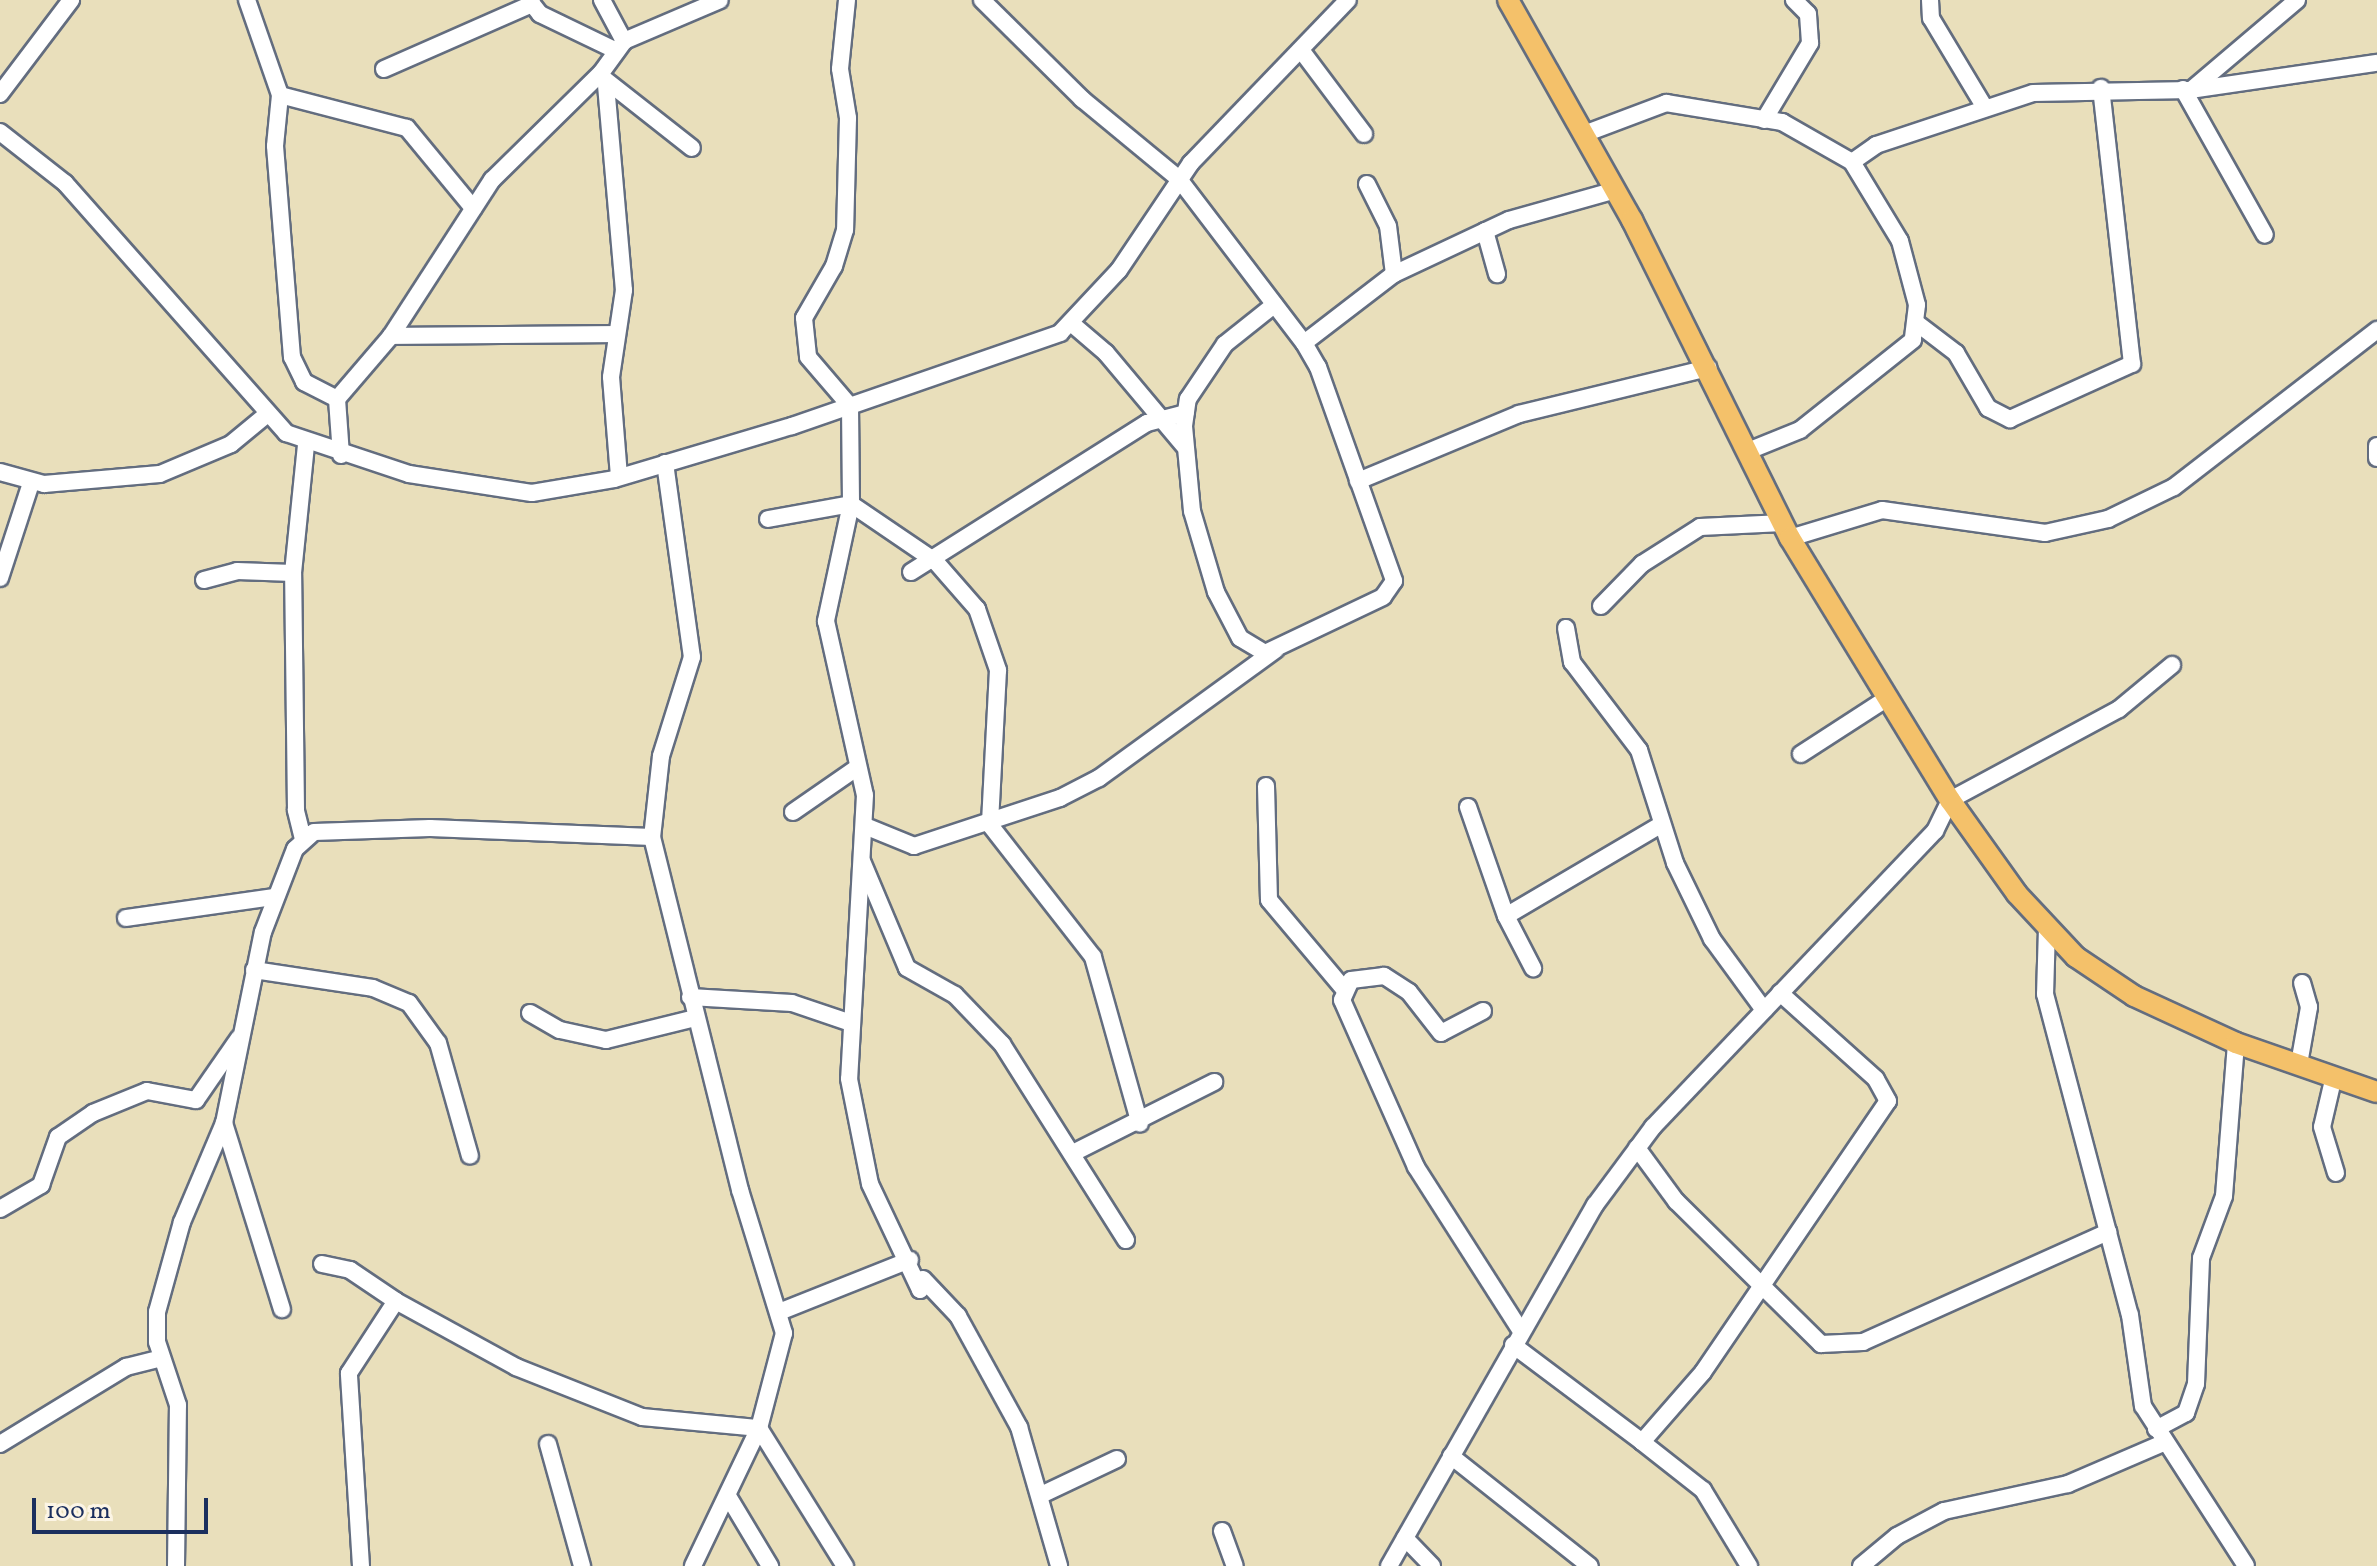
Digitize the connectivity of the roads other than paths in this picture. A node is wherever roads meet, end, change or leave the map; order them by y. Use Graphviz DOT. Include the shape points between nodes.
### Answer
graph roads {
  1 [pos="71,0"];
  2 [pos="247,0"];
  3 [pos="602,0"];
  4 [pos="720,0"];
  5 [pos="847,0"];
  6 [pos="982,0"];
  7 [pos="1348,0"];
  8 [pos="1508,0"];
  9 [pos="1794,0"];
  10 [pos="1930,0"];
  11 [pos="2297,0"];
  12 [pos="531,2"];
  13 [pos="620,46"];
  14 [pos="1301,50"];
  15 [pos="2377,63"];
  16 [pos="384,69"];
  17 [pos="604,79"];
  18 [pos="2101,88"];
  19 [pos="2187,90"];
  20 [pos="0,94"];
  21 [pos="280,95"];
  22 [pos="1985,108"];
  23 [pos="1764,120"];
  24 [pos="0,132"];
  25 [pos="1364,134"];
  26 [pos="1584,134"];
  27 [pos="692,148"];
  28 [pos="1852,162"];
  29 [pos="1179,179"];
  30 [pos="1367,184"];
  31 [pos="1616,190"];
  32 [pos="473,208"];
  33 [pos="1485,231"];
  34 [pos="2265,235"];
  35 [pos="1394,274"];
  36 [pos="1497,274"];
  37 [pos="1274,305"];
  38 [pos="1071,323"];
  39 [pos="1918,324"];
  40 [pos="2377,330"];
  41 [pos="612,334"];
  42 [pos="391,336"];
  43 [pos="1304,343"];
  44 [pos="1708,368"];
  45 [pos="337,399"];
  46 [pos="850,406"];
  47 [pos="1186,413"];
  48 [pos="265,416"];
  49 [pos="1162,419"];
  50 [pos="306,444"];
  51 [pos="1184,446"];
  52 [pos="2377,446"];
  53 [pos="1748,451"];
  54 [pos="341,455"];
  55 [pos="2377,458"];
  56 [pos="665,463"];
  57 [pos="0,472"];
  58 [pos="619,477"];
  59 [pos="1358,481"];
  60 [pos="31,483"];
  61 [pos="851,504"];
  62 [pos="768,519"];
  63 [pos="1787,530"];
  64 [pos="935,561"];
  65 [pos="911,572"];
  66 [pos="293,573"];
  67 [pos="0,578"];
  68 [pos="204,580"];
  69 [pos="1601,606"];
  70 [pos="1566,628"];
  71 [pos="1275,650"];
  72 [pos="2172,665"];
  73 [pos="1886,699"];
  74 [pos="1801,754"];
  75 [pos="858,767"];
  76 [pos="1266,786"];
  77 [pos="1950,800"];
  78 [pos="1468,807"];
  79 [pos="793,812"];
  80 [pos="1662,824"];
  81 [pos="990,825"];
  82 [pos="865,826"];
  83 [pos="1935,831"];
  84 [pos="1969,831"];
  85 [pos="652,837"];
  86 [pos="303,839"];
  87 [pos="860,856"];
  88 [pos="274,897"];
  89 [pos="1506,916"];
  90 [pos="126,918"];
  91 [pos="2047,928"];
  92 [pos="1533,968"];
  93 [pos="254,970"];
  94 [pos="2302,983"];
  95 [pos="1344,989"];
  96 [pos="1780,993"];
  97 [pos="690,997"];
  98 [pos="1764,1010"];
  99 [pos="1483,1011"];
  100 [pos="530,1013"];
  101 [pos="695,1018"];
  102 [pos="851,1023"];
  103 [pos="241,1034"];
  104 [pos="2236,1043"];
  105 [pos="2299,1064"];
  106 [pos="2334,1076"];
  107 [pos="1214,1082"];
  108 [pos="2377,1092"];
  109 [pos="224,1123"];
  110 [pos="1140,1124"];
  111 [pos="1637,1148"];
  112 [pos="1075,1152"];
  113 [pos="470,1156"];
  114 [pos="2336,1173"];
  115 [pos="0,1209"];
  116 [pos="2108,1232"];
  117 [pos="1126,1240"];
  118 [pos="910,1260"];
  119 [pos="322,1264"];
  120 [pos="1761,1279"];
  121 [pos="396,1301"];
  122 [pos="282,1309"];
  123 [pos="779,1312"];
  124 [pos="1517,1338"];
  125 [pos="162,1358"];
  126 [pos="759,1428"];
  127 [pos="2160,1436"];
  128 [pos="1642,1442"];
  129 [pos="0,1444"];
  130 [pos="548,1444"];
  131 [pos="1451,1456"];
  132 [pos="1117,1459"];
  133 [pos="1041,1495"];
  134 [pos="728,1496"];
  135 [pos="1222,1531"];
  136 [pos="1405,1538"];
  137 [pos="176,1566"];
  138 [pos="361,1566"];
  139 [pos="582,1566"];
  140 [pos="693,1566"];
  141 [pos="770,1566"];
  142 [pos="845,1566"];
  143 [pos="1059,1566"];
  144 [pos="1235,1566"];
  145 [pos="1389,1566"];
  146 [pos="1432,1566"];
  147 [pos="1590,1566"];
  148 [pos="1749,1566"];
  149 [pos="1861,1566"];
  150 [pos="2246,1566"];
  1 -- 20 [label="street"];
  2 -- 21 [label="street"];
  3 -- 13 [label="street"];
  4 -- 13 [label="street"];
  5 -- 46 [label="street" via="840,69 848,118 845,230 834,266 804,318 808,357"];
  6 -- 29 [label="street" via="1082,99"];
  7 -- 14 [label="street"];
  8 -- 26 [label="main road"];
  9 -- 23 [label="street" via="1808,14 1810,43"];
  10 -- 22 [label="street" via="1931,18"];
  11 -- 19 [label="street"];
  12 -- 13 [label="street"];
  12 -- 16 [label="street"];
  13 -- 17 [label="street"];
  14 -- 25 [label="street"];
  14 -- 29 [label="street"];
  15 -- 19 [label="street"];
  17 -- 27 [label="street"];
  17 -- 32 [label="street" via="527,142"];
  17 -- 41 [label="street" via="624,290"];
  18 -- 19 [label="street"];
  18 -- 22 [label="street" via="2033,93"];
  18 -- 39 [label="street" via="2132,364 2010,419 1988,408 1956,353"];
  19 -- 34 [label="street"];
  21 -- 32 [label="street" via="407,128"];
  21 -- 45 [label="street" via="275,146 292,357 304,382"];
  22 -- 28 [label="street" via="1876,145"];
  23 -- 26 [label="street" via="1666,103"];
  23 -- 28 [label="street" via="1825,143"];
  24 -- 48 [label="street" via="65,183"];
  26 -- 31 [label="main road"];
  28 -- 39 [label="street" via="1900,241"];
  29 -- 37 [label="street"];
  29 -- 38 [label="street" via="1119,270"];
  30 -- 35 [label="street" via="1388,226"];
  31 -- 33 [label="street"];
  31 -- 44 [label="main road"];
  32 -- 42 [label="street"];
  33 -- 35 [label="street"];
  33 -- 36 [label="street"];
  35 -- 43 [label="street"];
  37 -- 43 [label="street"];
  37 -- 47 [label="street" via="1225,344"];
  38 -- 46 [label="street" via="1016,351"];
  38 -- 49 [label="street" via="1106,353"];
  39 -- 53 [label="street" via="1893,362 1800,430"];
  40 -- 63 [label="street" via="2174,487 2108,519 2045,533 1882,510"];
  41 -- 42 [label="street"];
  41 -- 58 [label="street"];
  42 -- 45 [label="street"];
  43 -- 59 [label="street"];
  44 -- 53 [label="main road"];
  44 -- 59 [label="street" via="1519,414"];
  45 -- 54 [label="street"];
  46 -- 56 [label="street"];
  46 -- 61 [label="street"];
  47 -- 49 [label="street"];
  47 -- 51 [label="street"];
  48 -- 50 [label="street"];
  48 -- 60 [label="street" via="231,444 160,474"];
  49 -- 51 [label="street"];
  49 -- 64 [label="street"];
  50 -- 54 [label="street"];
  50 -- 66 [label="street"];
  51 -- 71 [label="street" via="1192,511 1228,623 1251,649"];
  52 -- 55 [label="street"];
  53 -- 63 [label="main road"];
  54 -- 58 [label="street" via="485,491 532,493"];
  56 -- 58 [label="street"];
  56 -- 85 [label="street" via="692,657 661,756"];
  57 -- 60 [label="street"];
  59 -- 71 [label="street" via="1391,591"];
  60 -- 67 [label="street"];
  61 -- 62 [label="street"];
  61 -- 64 [label="street"];
  61 -- 75 [label="street" via="826,621"];
  63 -- 69 [label="street" via="1700,527 1664,547"];
  63 -- 73 [label="main road"];
  64 -- 65 [label="street"];
  64 -- 81 [label="street" via="977,609 998,670"];
  66 -- 68 [label="street" via="237,571"];
  66 -- 86 [label="street" via="296,810"];
  70 -- 80 [label="street" via="1572,662 1639,750"];
  71 -- 81 [label="street" via="1099,778"];
  72 -- 77 [label="street" via="2119,709"];
  73 -- 74 [label="street"];
  73 -- 77 [label="main road"];
  75 -- 79 [label="street"];
  75 -- 82 [label="street"];
  76 -- 95 [label="street" via="1269,900"];
  77 -- 83 [label="street"];
  77 -- 84 [label="main road"];
  78 -- 89 [label="street"];
  80 -- 89 [label="street"];
  80 -- 98 [label="street" via="1712,939"];
  81 -- 82 [label="street" via="914,846"];
  81 -- 110 [label="street" via="1093,957"];
  82 -- 87 [label="street"];
  83 -- 84 [label="street" via="1953,825"];
  83 -- 96 [label="street"];
  84 -- 91 [label="main road"];
  85 -- 86 [label="street" via="430,828"];
  85 -- 97 [label="street"];
  86 -- 88 [label="street"];
  87 -- 102 [label="street"];
  87 -- 112 [label="street" via="907,968 976,1015"];
  88 -- 90 [label="street"];
  88 -- 93 [label="street"];
  89 -- 92 [label="street"];
  91 -- 104 [label="main road" via="2108,980"];
  91 -- 116 [label="street" via="2045,994"];
  93 -- 103 [label="street"];
  93 -- 113 [label="street" via="373,988 409,1003 438,1043"];
  94 -- 105 [label="street" via="2309,1007"];
  95 -- 99 [label="street" via="1359,976 1397,981 1447,1034"];
  95 -- 124 [label="street" via="1377,1086 1416,1167"];
  96 -- 98 [label="street"];
  96 -- 120 [label="street" via="1876,1079 1888,1101"];
  97 -- 101 [label="street"];
  97 -- 102 [label="street" via="792,1003"];
  98 -- 111 [label="street"];
  100 -- 101 [label="street" via="560,1030 606,1040"];
  101 -- 123 [label="street"];
  102 -- 118 [label="street" via="857,1139 870,1184"];
  103 -- 109 [label="street"];
  103 -- 115 [label="street" via="196,1100 147,1091 93,1113 58,1137 41,1185"];
  104 -- 105 [label="main road"];
  104 -- 127 [label="street" via="2224,1196 2201,1258 2196,1384 2186,1413"];
  105 -- 106 [label="main road"];
  106 -- 108 [label="main road"];
  106 -- 114 [label="street" via="2322,1127"];
  107 -- 110 [label="street"];
  109 -- 122 [label="street"];
  109 -- 125 [label="street" via="166,1270 157,1312"];
  110 -- 112 [label="street"];
  111 -- 120 [label="street" via="1676,1201"];
  111 -- 124 [label="street"];
  112 -- 117 [label="street"];
  116 -- 120 [label="street" via="1863,1342 1821,1344"];
  116 -- 127 [label="street" via="2143,1406"];
  118 -- 123 [label="street"];
  118 -- 133 [label="street" via="920,1290 923,1279 974,1344 1019,1427"];
  119 -- 121 [label="street" via="350,1270"];
  120 -- 128 [label="street" via="1703,1372"];
  121 -- 126 [label="street" via="516,1367 642,1417"];
  121 -- 138 [label="street" via="349,1373"];
  123 -- 126 [label="street" via="784,1333"];
  124 -- 128 [label="street"];
  124 -- 131 [label="street"];
  125 -- 129 [label="street" via="126,1367"];
  125 -- 137 [label="street" via="178,1405"];
  126 -- 134 [label="street"];
  126 -- 142 [label="street"];
  127 -- 149 [label="street" via="2068,1484 1944,1511 1897,1536"];
  127 -- 150 [label="street"];
  128 -- 148 [label="street" via="1703,1490"];
  130 -- 139 [label="street"];
  131 -- 136 [label="street"];
  131 -- 147 [label="street"];
  132 -- 133 [label="street"];
  133 -- 143 [label="street"];
  134 -- 140 [label="street"];
  134 -- 141 [label="street"];
  135 -- 144 [label="street"];
  136 -- 145 [label="street"];
  136 -- 146 [label="street"];
}
